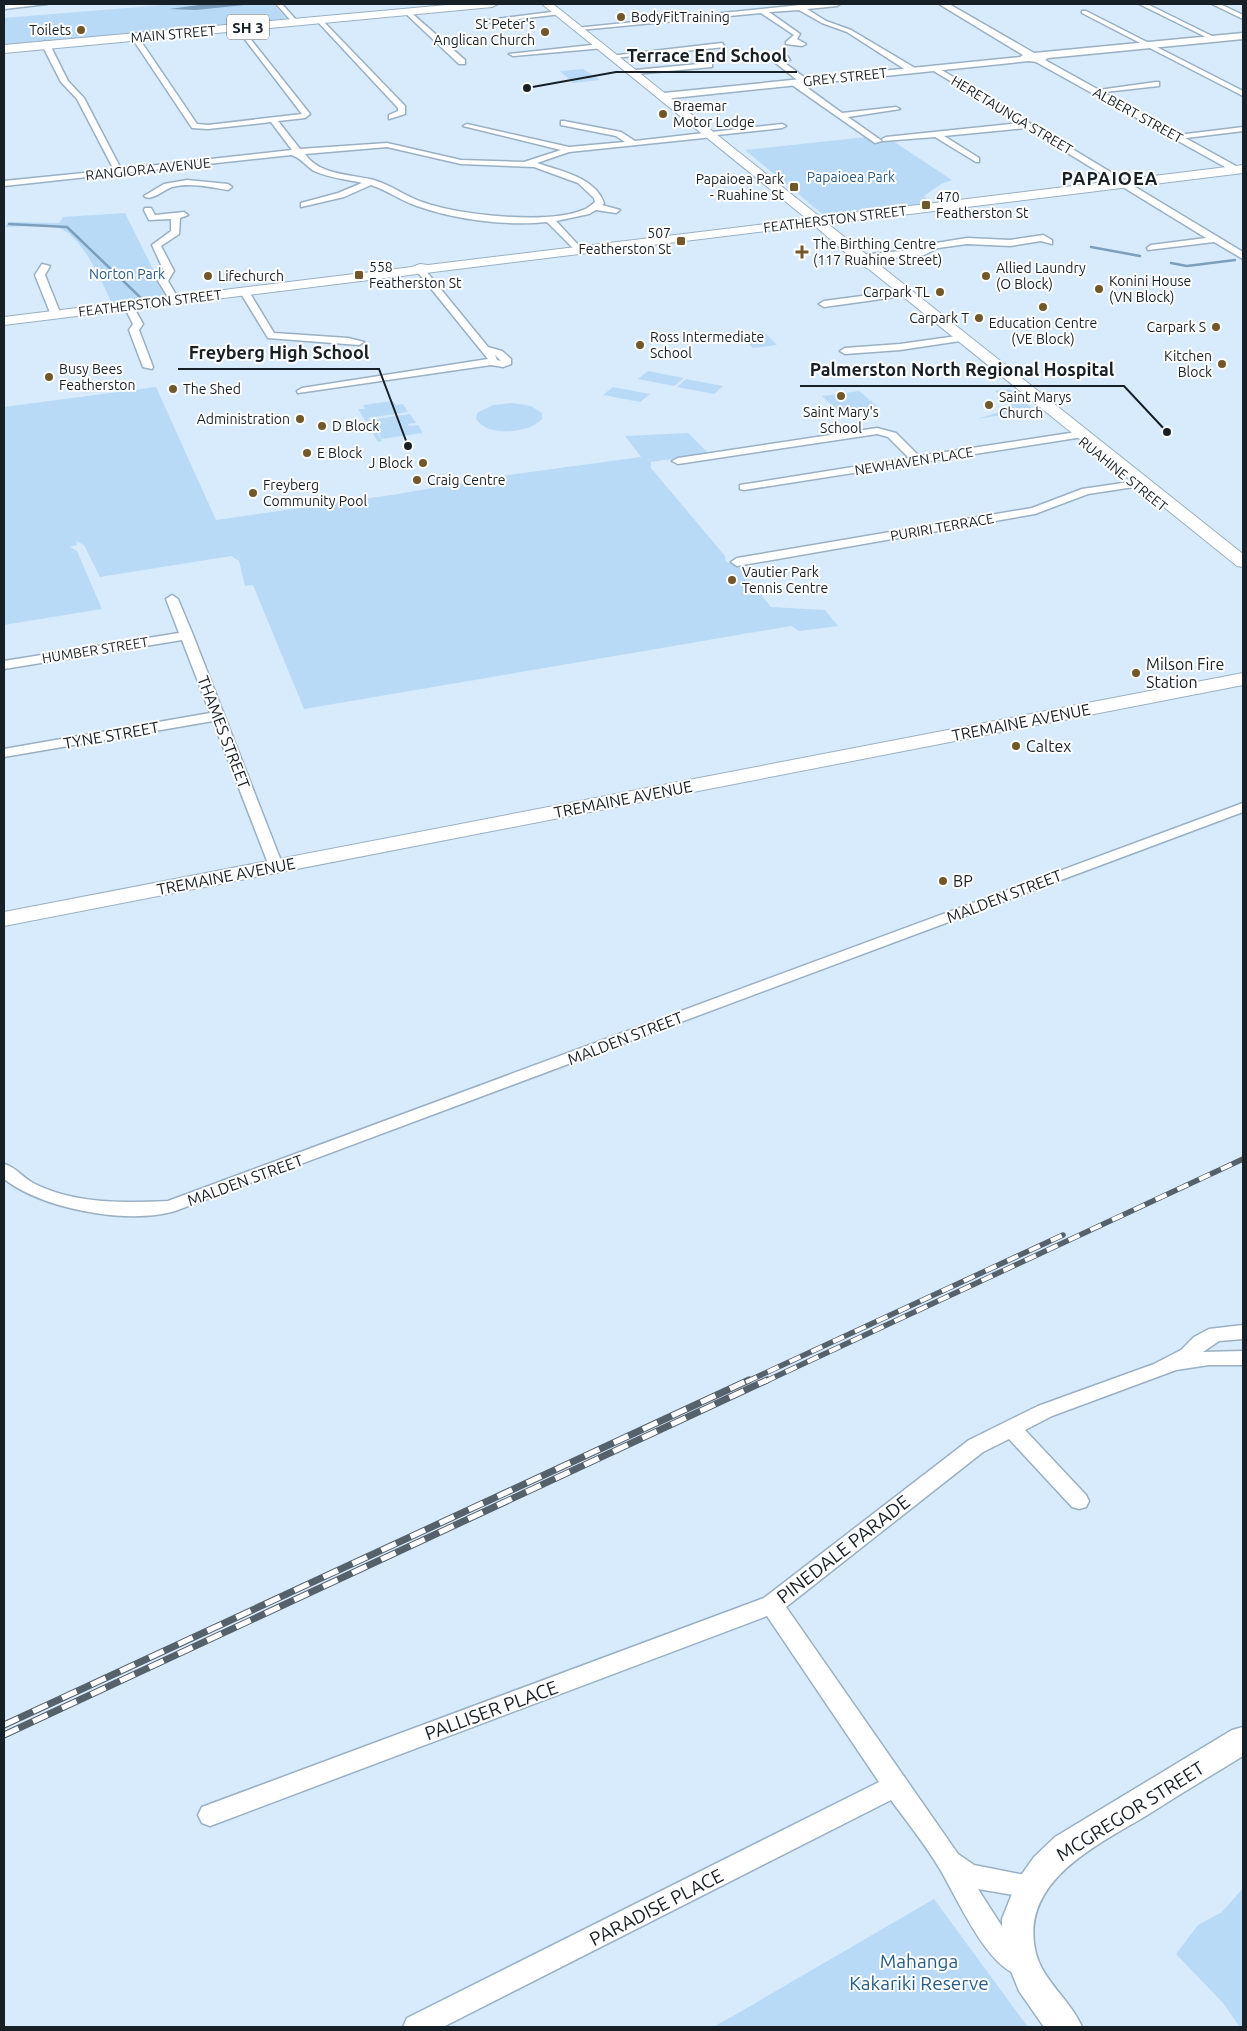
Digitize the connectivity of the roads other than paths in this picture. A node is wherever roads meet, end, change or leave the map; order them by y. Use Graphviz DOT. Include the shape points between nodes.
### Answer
graph roads {
  1 [pos="44,4"];
  2 [pos="279,4"];
  3 [pos="463,4"];
  4 [pos="492,4"];
  5 [pos="837,4"];
  6 [pos="943,4"];
  7 [pos="1142,4"];
  8 [pos="1215,4"];
  9 [pos="552,6"];
  10 [pos="4,7"];
  11 [pos="800,7"];
  12 [pos="762,11"];
  13 [pos="406,12"];
  14 [pos="1084,12"];
  15 [pos="1243,17"];
  16 [pos="320,21"];
  17 [pos="484,21"];
  18 [pos="295,22"];
  19 [pos="239,28"];
  20 [pos="582,34"];
  21 [pos="1243,36"];
  22 [pos="136,38"];
  23 [pos="1214,39"];
  24 [pos="794,40"];
  25 [pos="45,44"];
  26 [pos="722,45"];
  27 [pos="602,46"];
  28 [pos="1148,46"];
  29 [pos="4,48"];
  30 [pos="513,54"];
  31 [pos="614,56"];
  32 [pos="787,58"];
  33 [pos="1035,58"];
  34 [pos="462,62"];
  35 [pos="709,65"];
  36 [pos="935,68"];
  37 [pos="912,70"];
  38 [pos="635,72"];
  39 [pos="800,82"];
  40 [pos="1156,84"];
  41 [pos="1095,91"];
  42 [pos="1243,94"];
  43 [pos="664,96"];
  44 [pos="896,109"];
  45 [pos="841,115"];
  46 [pos="392,117"];
  47 [pos="274,120"];
  48 [pos="564,122"];
  49 [pos="1029,125"];
  50 [pos="467,126"];
  51 [pos="782,126"];
  52 [pos="1243,129"];
  53 [pos="712,134"];
  54 [pos="939,136"];
  55 [pos="1178,137"];
  56 [pos="633,143"];
  57 [pos="568,150"];
  58 [pos="299,153"];
  59 [pos="976,160"];
  60 [pos="532,164"];
  61 [pos="183,165"];
  62 [pos="1240,170"];
  63 [pos="119,172"];
  64 [pos="194,182"];
  65 [pos="371,182"];
  66 [pos="4,184"];
  67 [pos="1125,184"];
  68 [pos="228,187"];
  69 [pos="148,196"];
  70 [pos="792,200"];
  71 [pos="304,205"];
  72 [pos="596,207"];
  73 [pos="148,210"];
  74 [pos="616,210"];
  75 [pos="850,217"];
  76 [pos="548,218"];
  77 [pos="817,222"];
  78 [pos="1215,239"];
  79 [pos="1049,242"];
  80 [pos="1151,248"];
  81 [pos="579,251"];
  82 [pos="1243,256"];
  83 [pos="863,260"];
  84 [pos="45,266"];
  85 [pos="422,271"];
  86 [pos="245,292"];
  87 [pos="900,294"];
  88 [pos="174,300"];
  89 [pos="824,304"];
  90 [pos="129,306"];
  91 [pos="56,315"];
  92 [pos="4,321"];
  93 [pos="961,339"];
  94 [pos="359,342"];
  95 [pos="485,349"];
  96 [pos="845,351"];
  97 [pos="491,362"];
  98 [pos="148,366"];
  99 [pos="302,391"];
  100 [pos="1080,435"];
  101 [pos="917,460"];
  102 [pos="678,461"];
  103 [pos="1139,483"];
  104 [pos="744,487"];
  105 [pos="737,562"];
  106 [pos="1243,562"];
  107 [pos="1243,571"];
  108 [pos="172,599"];
  109 [pos="187,635"];
  110 [pos="4,665"];
  111 [pos="1243,679"];
  112 [pos="218,716"];
  113 [pos="4,753"];
  114 [pos="1243,806"];
  115 [pos="276,866"];
  116 [pos="4,919"];
  117 [pos="4,1170"];
  118 [pos="1243,1332"];
  119 [pos="1243,1358"];
  120 [pos="1161,1369"];
  121 [pos="1011,1428"];
  122 [pos="1079,1501"];
  123 [pos="772,1605"];
  124 [pos="1243,1740"];
  125 [pos="895,1786"];
  126 [pos="210,1815"];
  127 [pos="947,1858"];
  128 [pos="1030,1886"];
  129 [pos="1030,1978"];
  130 [pos="416,2027"];
  131 [pos="1065,2027"];
  1 -- 10 [label="street"];
  2 -- 18 [label="street"];
  3 -- 18 [label="highway, MAIN STREET / SH 3"];
  4 -- 13 [label="highway, MAIN STREET / SH 3"];
  5 -- 11 [label="street"];
  6 -- 33 [label="street, ALBERT STREET"];
  7 -- 23 [label="street"];
  8 -- 15 [label="street"];
  9 -- 17 [label="street"];
  9 -- 20 [label="main road, RUAHINE STREET"];
  11 -- 12 [label="street"];
  11 -- 37 [label="street" via="824,22 849,31"];
  12 -- 20 [label="street"];
  12 -- 24 [label="street" via="798,35"];
  13 -- 16 [label="highway, MAIN STREET / SH 3"];
  13 -- 34 [label="street"];
  14 -- 28 [label="street"];
  16 -- 18 [label="highway, MAIN STREET / SH 3"];
  16 -- 46 [label="street" via="403,110"];
  18 -- 19 [label="highway, MAIN STREET / SH 3"];
  18 -- 25 [label="highway, MAIN STREET / SH 3"];
  19 -- 22 [label="highway, MAIN STREET / SH 3"];
  19 -- 47 [label="street" via="306,114"];
  20 -- 27 [label="main road, RUAHINE STREET"];
  21 -- 23 [label="street, GREY STREET"];
  22 -- 25 [label="highway, MAIN STREET / SH 3"];
  22 -- 47 [label="street" via="193,125 208,127"];
  23 -- 28 [label="street, GREY STREET"];
  25 -- 29 [label="highway, MAIN STREET / SH 3"];
  25 -- 63 [label="street" via="65,82 80,98"];
  26 -- 31 [label="street"];
  27 -- 30 [label="street"];
  27 -- 31 [label="main road, RUAHINE STREET"];
  28 -- 33 [label="street, GREY STREET"];
  28 -- 42 [label="street"];
  31 -- 38 [label="main road, RUAHINE STREET"];
  32 -- 39 [label="street" via="776,60"];
  33 -- 36 [label="street, GREY STREET"];
  33 -- 41 [label="street, ALBERT STREET"];
  35 -- 38 [label="street"];
  36 -- 37 [label="street, GREY STREET"];
  36 -- 49 [label="street, HERETAUNGA STREET"];
  37 -- 39 [label="street, GREY STREET"];
  38 -- 43 [label="main road, RUAHINE STREET"];
  39 -- 43 [label="street, GREY STREET"];
  39 -- 45 [label="street"];
  40 -- 41 [label="street"];
  41 -- 55 [label="street, ALBERT STREET"];
  43 -- 53 [label="main road, RUAHINE STREET"];
  44 -- 45 [label="street"];
  45 -- 54 [label="street" via="882,140"];
  47 -- 58 [label="street"];
  48 -- 56 [label="street" via="618,134"];
  49 -- 54 [label="street"];
  49 -- 67 [label="street, HERETAUNGA STREET"];
  50 -- 57 [label="street"];
  51 -- 53 [label="street"];
  52 -- 55 [label="street"];
  53 -- 56 [label="street"];
  53 -- 70 [label="main road, RUAHINE STREET"];
  54 -- 59 [label="street"];
  55 -- 62 [label="street, ALBERT STREET"];
  56 -- 57 [label="street"];
  57 -- 60 [label="street"];
  58 -- 60 [label="street, RANGIORA AVENUE" via="387,146 462,162"];
  58 -- 61 [label="street, RANGIORA AVENUE"];
  58 -- 65 [label="street" via="307,164 318,170"];
  60 -- 72 [label="street, RANGIORA AVENUE" via="581,181 598,197 600,203"];
  61 -- 63 [label="street, RANGIORA AVENUE"];
  61 -- 64 [label="street"];
  62 -- 67 [label="main road, FEATHERSTON STREET"];
  63 -- 66 [label="street, RANGIORA AVENUE"];
  64 -- 68 [label="street"];
  64 -- 69 [label="street" via="162,186"];
  65 -- 71 [label="street" via="341,195"];
  65 -- 76 [label="street" via="434,208 490,219"];
  67 -- 75 [label="main road, FEATHERSTON STREET"];
  67 -- 78 [label="street, HERETAUNGA STREET"];
  70 -- 75 [label="main road" via="822,214"];
  70 -- 77 [label="main road, RUAHINE STREET"];
  72 -- 74 [label="street"];
  72 -- 76 [label="street" via="587,212"];
  73 -- 88 [label="street" via="152,218 180,216 174,228 176,232 156,245 169,271 163,281"];
  75 -- 77 [label="main road, FEATHERSTON STREET"];
  76 -- 81 [label="street"];
  77 -- 81 [label="main road, FEATHERSTON STREET"];
  77 -- 83 [label="main road, RUAHINE STREET"];
  78 -- 80 [label="street"];
  78 -- 82 [label="street, HERETAUNGA STREET"];
  79 -- 83 [label="street" via="1043,238 1010,243 967,241 931,247 924,252"];
  81 -- 85 [label="main road, FEATHERSTON STREET"];
  83 -- 87 [label="main road, RUAHINE STREET" via="868,268"];
  83 -- 93 [label="main road, RUAHINE STREET"];
  84 -- 91 [label="street" via="40,275"];
  85 -- 86 [label="main road, FEATHERSTON STREET"];
  85 -- 95 [label="street"];
  86 -- 88 [label="main road, FEATHERSTON STREET"];
  86 -- 94 [label="street" via="271,336"];
  87 -- 89 [label="street"];
  87 -- 93 [label="main road, RUAHINE STREET"];
  88 -- 90 [label="main road, FEATHERSTON STREET"];
  90 -- 91 [label="main road, FEATHERSTON STREET"];
  90 -- 98 [label="street" via="138,324 134,330"];
  91 -- 92 [label="main road, FEATHERSTON STREET"];
  93 -- 96 [label="street"];
  93 -- 100 [label="main road, RUAHINE STREET"];
  95 -- 97 [label="street" via="493,358"];
  95 -- 97 [label="street" via="501,354 507,362"];
  97 -- 99 [label="street"];
  100 -- 101 [label="street, NEWHAVEN PLACE"];
  100 -- 103 [label="main road, RUAHINE STREET"];
  101 -- 102 [label="street" via="892,435 872,432"];
  101 -- 104 [label="street, NEWHAVEN PLACE"];
  103 -- 105 [label="street, PURIRI TERRACE" via="1086,491 1035,511"];
  103 -- 106 [label="main road, RUAHINE STREET"];
  103 -- 107 [label="main road, RUAHINE STREET"];
  108 -- 109 [label="street, THAMES STREET"];
  109 -- 110 [label="street, HUMBER STREET"];
  109 -- 112 [label="street, THAMES STREET"];
  111 -- 115 [label="main road, TREMAINE AVENUE"];
  112 -- 113 [label="street, TYNE STREET"];
  112 -- 115 [label="street, THAMES STREET"];
  114 -- 117 [label="street, MALDEN STREET" via="169,1207 120,1210 72,1203 26,1187"];
  115 -- 116 [label="main road, TREMAINE AVENUE"];
  118 -- 120 [label="street, PINEDALE PARADE" via="1225,1332 1207,1338 1188,1355"];
  119 -- 120 [label="street, PINEDALE PARADE" via="1209,1358"];
  120 -- 121 [label="street, PINEDALE PARADE" via="1045,1411"];
  121 -- 122 [label="street"];
  121 -- 123 [label="street, PINEDALE PARADE" via="976,1446"];
  123 -- 125 [label="street, PINEDALE PARADE"];
  123 -- 126 [label="street, PALLISER PLACE"];
  124 -- 128 [label="street, MCGREGOR STREET" via="1066,1847 1045,1865"];
  125 -- 127 [label="street, PINEDALE PARADE"];
  125 -- 130 [label="street, PARADISE PLACE"];
  127 -- 128 [label="street, PINEDALE PARADE" via="968,1876"];
  127 -- 129 [label="street, PINEDALE PARADE" via="994,1937"];
  128 -- 129 [label="street, MCGREGOR STREET" via="1021,1905 1018,1925 1018,1950"];
  129 -- 131 [label="street, MCGREGOR STREET"];
}
